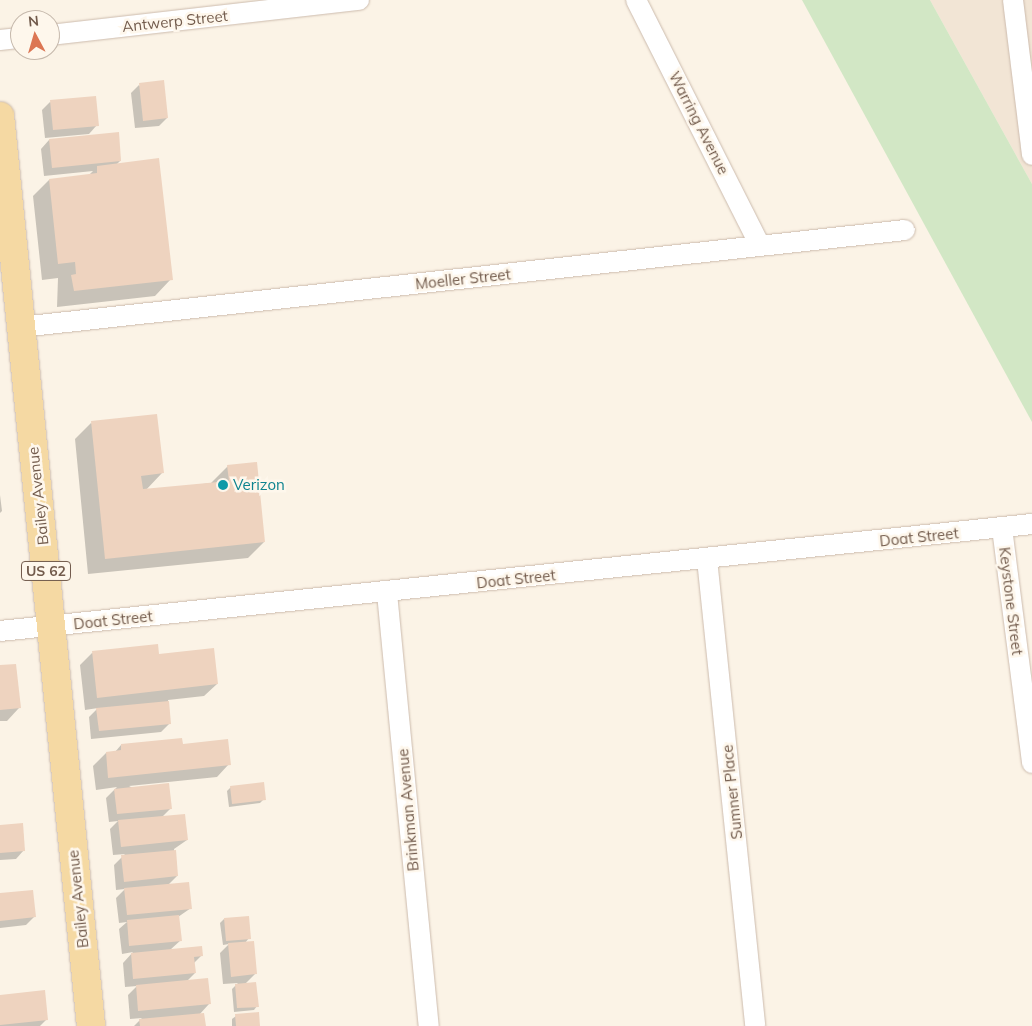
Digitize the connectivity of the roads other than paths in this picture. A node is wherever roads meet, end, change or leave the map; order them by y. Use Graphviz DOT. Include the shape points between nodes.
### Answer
graph roads {
  1 [pos="359,0"];
  2 [pos="636,0"];
  3 [pos="1013,0"];
  4 [pos="60,34"];
  5 [pos="0,116"];
  6 [pos="1032,155"];
  7 [pos="905,230"];
  8 [pos="760,246"];
  9 [pos="21,327"];
  10 [pos="1032,524"];
  11 [pos="1002,528"];
  12 [pos="707,559"];
  13 [pos="387,593"];
  14 [pos="51,626"];
  15 [pos="0,631"];
  16 [pos="1032,763"];
  17 [pos="91,1026"];
  18 [pos="429,1026"];
  19 [pos="755,1026"];
  1 -- 4 [label="street, Antwerp Street"];
  2 -- 8 [label="street, Warring Avenue"];
  3 -- 6 [label="street"];
  5 -- 9 [label="main road, Bailey Avenue / US 62"];
  7 -- 8 [label="street, Moeller Street"];
  8 -- 9 [label="street, Moeller Street"];
  9 -- 14 [label="main road, Bailey Avenue / US 62"];
  10 -- 11 [label="street, Doat Street"];
  11 -- 12 [label="street, Doat Street"];
  11 -- 16 [label="street, Keystone Street"];
  12 -- 13 [label="street, Doat Street"];
  12 -- 19 [label="street, Sumner Place"];
  13 -- 14 [label="street, Doat Street"];
  13 -- 18 [label="street, Brinkman Avenue"];
  14 -- 15 [label="street, Doat Street"];
  14 -- 17 [label="main road, Bailey Avenue / US 62"];
}
